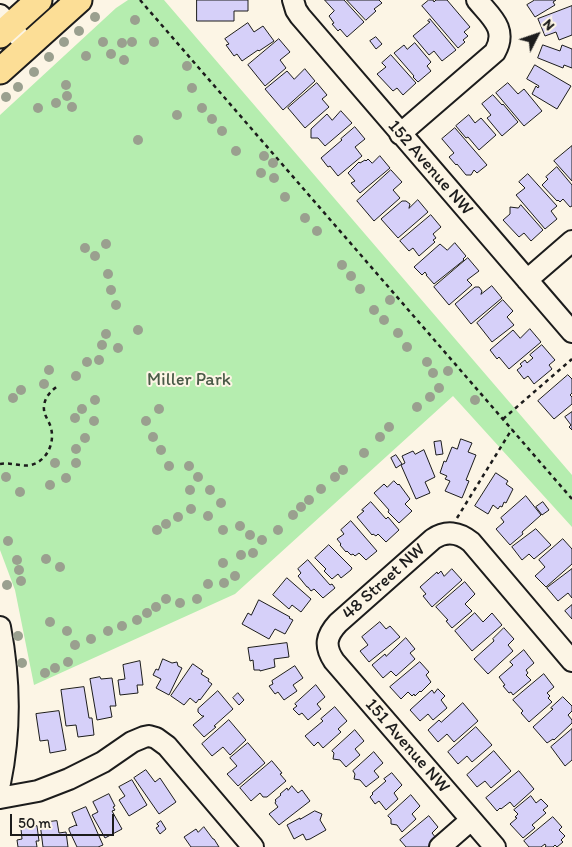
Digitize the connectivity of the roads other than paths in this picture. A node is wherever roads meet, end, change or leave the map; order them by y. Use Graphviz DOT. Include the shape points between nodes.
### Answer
graph roads {
  1 [pos="39,0"];
  2 [pos="78,0"];
  3 [pos="293,0"];
  4 [pos="477,0"];
  5 [pos="3,25"];
  6 [pos="27,46"];
  7 [pos="0,71"];
  8 [pos="400,134"];
  9 [pos="572,241"];
  10 [pos="527,280"];
  11 [pos="572,332"];
  12 [pos="0,627"];
  13 [pos="327,640"];
  14 [pos="572,661"];
  15 [pos="0,783"];
  16 [pos="0,798"];
  17 [pos="471,820"];
  18 [pos="253,847"];
  19 [pos="440,847"];
  20 [pos="495,847"];
  1 -- 5 [label="main road"];
  2 -- 6 [label="main road"];
  3 -- 8 [label="street, 152 Avenue NW" via="300,16"];
  4 -- 8 [label="street" via="498,27 500,40 495,52"];
  5 -- 6 [label="street"];
  6 -- 7 [label="main road"];
  8 -- 10 [label="street, 152 Avenue NW"];
  9 -- 10 [label="street"];
  10 -- 11 [label="street, 152 Avenue NW"];
  12 -- 15 [label="street" via="9,710"];
  13 -- 14 [label="street, 48 Street NW" via="332,630 353,610 433,539 448,532 471,542"];
  13 -- 17 [label="street, 151 Avenue NW" via="334,661"];
  16 -- 18 [label="street" via="38,791 69,779 103,762 132,742 149,736 167,746"];
  17 -- 19 [label="street"];
  17 -- 20 [label="street, 151 Avenue NW"];
}
